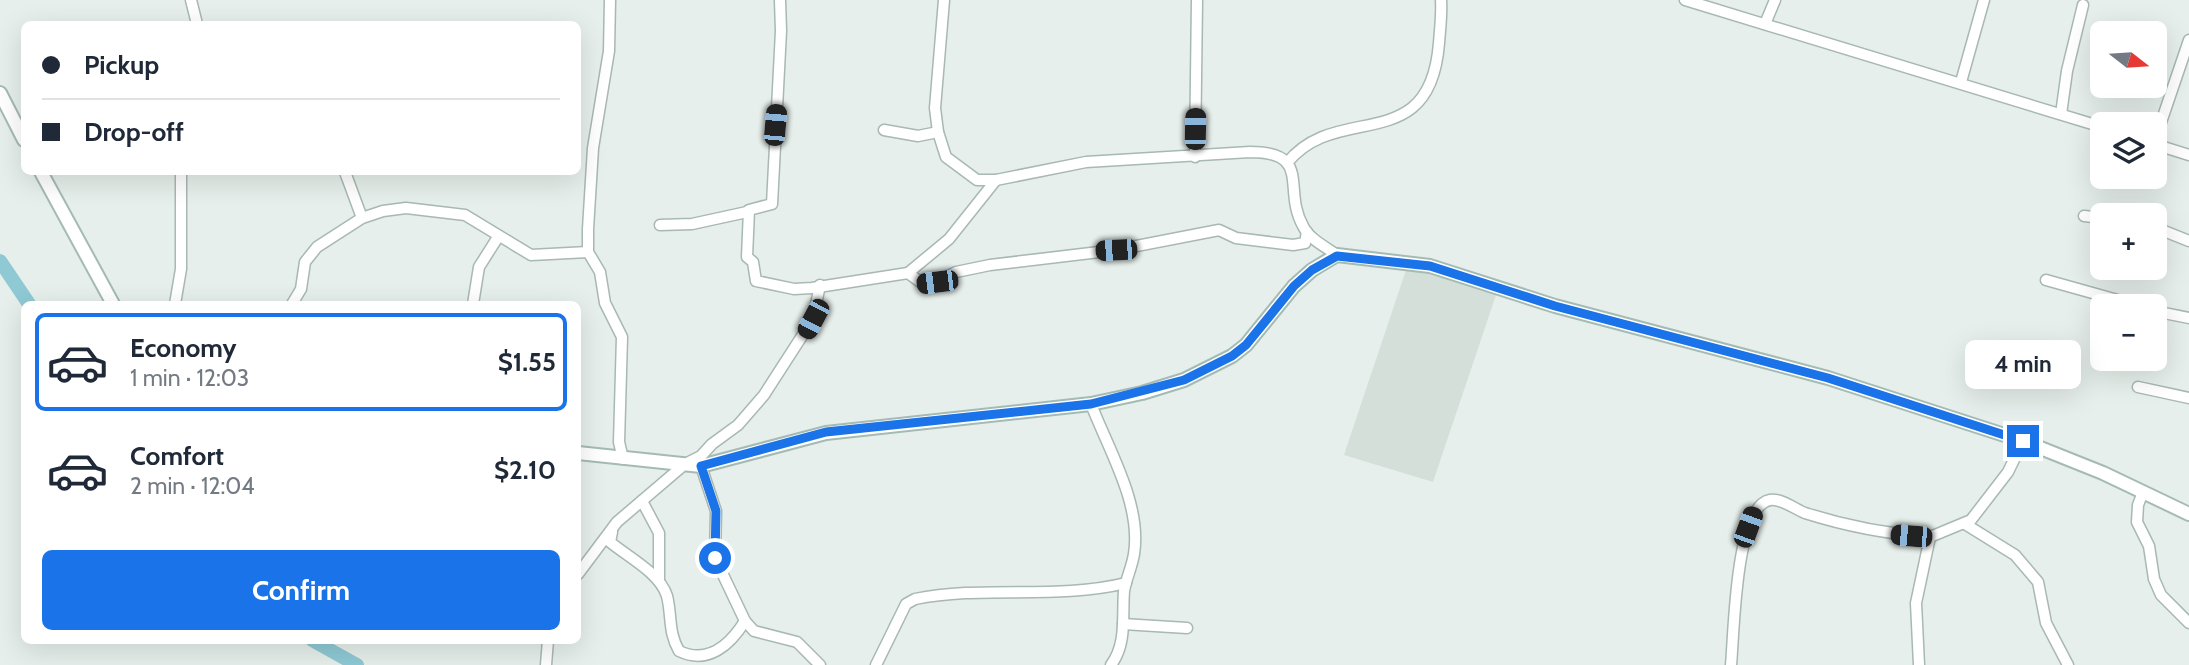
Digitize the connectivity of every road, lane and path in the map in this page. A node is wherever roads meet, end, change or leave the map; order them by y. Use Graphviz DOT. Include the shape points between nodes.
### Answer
graph roads {
  1 [pos="191,0"];
  2 [pos="610,0"];
  3 [pos="780,0"];
  4 [pos="944,0"];
  5 [pos="1197,0"];
  6 [pos="1441,0"];
  7 [pos="1685,0"];
  8 [pos="1775,0"];
  9 [pos="1984,0"];
  10 [pos="2083,5"];
  11 [pos="196,21"];
  12 [pos="1765,24"];
  13 [pos="2189,40"];
  14 [pos="1961,82"];
  15 [pos="0,93"];
  16 [pos="2165,112"];
  17 [pos="2061,114"];
  18 [pos="2090,123"];
  19 [pos="884,130"];
  20 [pos="938,132"];
  21 [pos="21,134"];
  22 [pos="2167,148"];
  23 [pos="2189,155"];
  24 [pos="1195,157"];
  25 [pos="1287,163"];
  26 [pos="43,175"];
  27 [pos="181,175"];
  28 [pos="346,175"];
  29 [pos="996,180"];
  30 [pos="747,212"];
  31 [pos="2084,216"];
  32 [pos="2090,217"];
  33 [pos="362,218"];
  34 [pos="660,225"];
  35 [pos="1307,232"];
  36 [pos="2167,232"];
  37 [pos="498,236"];
  38 [pos="2189,241"];
  39 [pos="588,252"];
  40 [pos="1337,256"];
  41 [pos="908,273"];
  42 [pos="2046,279"];
  43 [pos="820,285"];
  44 [pos="2097,294"];
  45 [pos="111,301"];
  46 [pos="176,301"];
  47 [pos="294,301"];
  48 [pos="473,301"];
  49 [pos="2167,314"];
  50 [pos="2189,318"];
  51 [pos="2138,387"];
  52 [pos="2189,398"];
  53 [pos="1091,404"];
  54 [pos="2023,441"];
  55 [pos="581,453"];
  56 [pos="623,458"];
  57 [pos="685,464"];
  58 [pos="701,466"];
  59 [pos="2143,492"];
  60 [pos="642,501"];
  61 [pos="2189,514"];
  62 [pos="1965,524"];
  63 [pos="612,527"];
  64 [pos="1930,537"];
  65 [pos="581,570"];
  66 [pos="659,581"];
  67 [pos="1126,583"];
  68 [pos="745,621"];
  69 [pos="2189,623"];
  70 [pos="1124,624"];
  71 [pos="1187,628"];
  72 [pos="548,644"];
  73 [pos="546,665"];
  74 [pos="820,665"];
  75 [pos="876,665"];
  76 [pos="1111,665"];
  77 [pos="1731,665"];
  78 [pos="1919,665"];
  79 [pos="2068,665"];
  1 -- 11 [label="street"];
  2 -- 39 [label="street" via="609,51 593,148"];
  3 -- 30 [label="street" via="772,204"];
  4 -- 20 [label="street" via="935,108"];
  5 -- 24 [label="street"];
  6 -- 25 [label="street" via="1435,74 1415,107 1396,118 1308,142"];
  7 -- 12 [label="street"];
  8 -- 12 [label="street"];
  9 -- 14 [label="street"];
  10 -- 17 [label="street"];
  12 -- 14 [label="street"];
  13 -- 16 [label="street"];
  14 -- 17 [label="street"];
  15 -- 21 [label="main road"];
  17 -- 18 [label="street"];
  19 -- 20 [label="street" via="918,136"];
  20 -- 29 [label="street" via="946,157 976,180"];
  22 -- 23 [label="street"];
  24 -- 25 [label="street" via="1269,152"];
  24 -- 29 [label="street" via="1086,162"];
  25 -- 35 [label="street" via="1298,215"];
  26 -- 45 [label="main road"];
  27 -- 46 [label="street" via="181,269"];
  28 -- 33 [label="street"];
  29 -- 41 [label="street" via="949,239"];
  30 -- 34 [label="street" via="692,224"];
  30 -- 43 [label="street" via="747,257 753,262 756,281 794,289"];
  31 -- 32 [label="street"];
  33 -- 37 [label="street" via="407,208 448,211 476,219"];
  33 -- 47 [label="street" via="317,247 305,262 301,289"];
  35 -- 40 [label="street"];
  35 -- 41 [label="street" via="1305,243 1293,245 1236,238 1219,230 1196,233 1116,250 990,265 923,284"];
  36 -- 38 [label="street"];
  37 -- 39 [label="street" via="531,255"];
  37 -- 48 [label="street" via="479,267"];
  39 -- 56 [label="street" via="600,272 605,303 622,337 618,442"];
  40 -- 53 [label="main road" via="1294,286 1232,356 1184,380"];
  40 -- 54 [label="main road" via="1430,266 1555,306 1828,378"];
  41 -- 43 [label="street"];
  42 -- 44 [label="street"];
  43 -- 57 [label="street" via="813,319 765,395 738,425"];
  49 -- 50 [label="street"];
  51 -- 52 [label="street"];
  53 -- 58 [label="main road" via="826,432"];
  53 -- 67 [label="street" via="1131,514 1134,554"];
  54 -- 59 [label="main road"];
  54 -- 62 [label="street" via="2008,472"];
  55 -- 56 [label="main road"];
  56 -- 57 [label="main road"];
  57 -- 58 [label="main road"];
  57 -- 60 [label="street"];
  58 -- 68 [label="street" via="716,511 715,558"];
  59 -- 61 [label="main road"];
  59 -- 69 [label="street" via="2137,522 2149,546 2154,579 2161,595"];
  60 -- 63 [label="street"];
  60 -- 66 [label="street" via="659,533"];
  62 -- 64 [label="street"];
  62 -- 79 [label="street" via="2015,555 2038,582 2046,623"];
  63 -- 65 [label="street"];
  63 -- 66 [label="street" via="610,542"];
  64 -- 77 [label="street" via="1873,532 1776,500 1764,502 1753,514 1743,547"];
  64 -- 78 [label="street" via="1916,603"];
  66 -- 68 [label="street" via="666,594 672,639 688,656 703,658 726,647"];
  67 -- 70 [label="street"];
  67 -- 75 [label="street" via="1096,590 1022,590 915,599 906,604"];
  68 -- 74 [label="street" via="754,631 797,642"];
  70 -- 71 [label="street"];
  70 -- 76 [label="street" via="1120,649"];
  72 -- 73 [label="street"];
}
